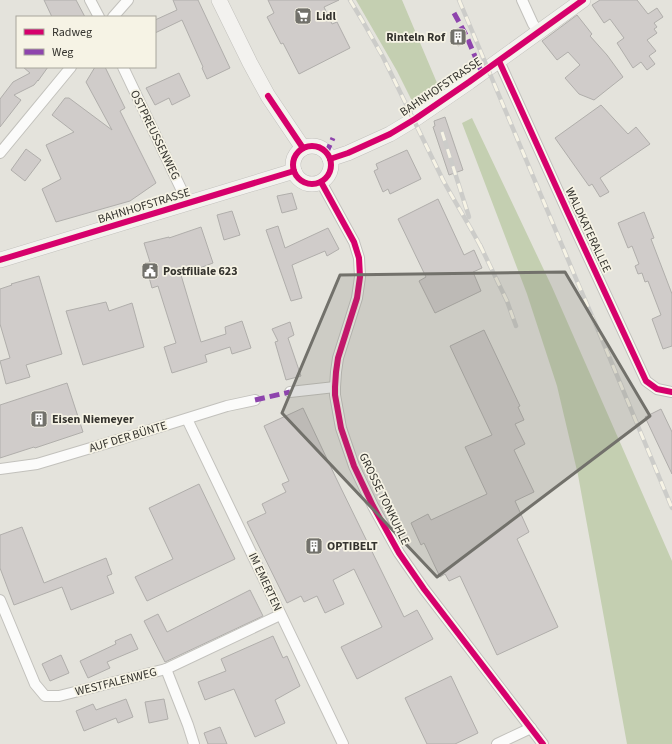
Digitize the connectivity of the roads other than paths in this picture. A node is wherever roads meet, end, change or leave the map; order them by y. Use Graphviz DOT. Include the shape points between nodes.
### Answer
graph roads {
  1 [pos="90,0"];
  2 [pos="128,0"];
  3 [pos="219,0"];
  4 [pos="522,0"];
  5 [pos="583,0"];
  6 [pos="98,16"];
  7 [pos="114,16"];
  8 [pos="538,32"];
  9 [pos="499,61"];
  10 [pos="70,68"];
  11 [pos="123,68"];
  12 [pos="303,148"];
  13 [pos="0,153"];
  14 [pos="330,159"];
  15 [pos="294,171"];
  16 [pos="321,182"];
  17 [pos="187,204"];
  18 [pos="0,260"];
  19 [pos="335,387"];
  20 [pos="290,392"];
  21 [pos="672,392"];
  22 [pos="255,400"];
  23 [pos="187,419"];
  24 [pos="0,469"];
  25 [pos="0,600"];
  26 [pos="280,615"];
  27 [pos="166,669"];
  28 [pos="531,728"];
  29 [pos="194,744"];
  30 [pos="343,744"];
  31 [pos="497,744"];
  32 [pos="542,744"];
  1 -- 6 [label="street"];
  2 -- 7 [label="street"];
  3 -- 12 [label="main road" via="268,96"];
  4 -- 8 [label="street"];
  5 -- 8 [label="main road, BAHNHOFSTRASSE"];
  8 -- 9 [label="main road, BAHNHOFSTRASSE"];
  9 -- 14 [label="main road, BAHNHOFSTRASSE" via="390,134"];
  9 -- 21 [label="street, WALDKATERALLEE" via="646,380 657,389"];
  10 -- 13 [label="street"];
  11 -- 17 [label="street, OSTPREUSSENWEG"];
  12 -- 14 [label="main road" via="310,146 322,149"];
  12 -- 15 [label="main road" via="293,160"];
  14 -- 16 [label="main road" via="330,172"];
  15 -- 16 [label="main road" via="305,183"];
  15 -- 17 [label="main road, BAHNHOFSTRASSE"];
  16 -- 19 [label="street, GROSSE TONKUHLE" via="354,242 359,258 357,298 338,358"];
  17 -- 18 [label="main road, BAHNHOFSTRASSE"];
  19 -- 20 [label="street"];
  19 -- 28 [label="street, GROSSE TONKUHLE" via="341,428 354,466 399,553"];
  22 -- 23 [label="street, AUF DER BÜNTE"];
  23 -- 24 [label="street, AUF DER BÜNTE" via="37,464"];
  23 -- 26 [label="street, IM EMERTEN"];
  25 -- 27 [label="street, WESTFALENWEG" via="35,684 45,696 59,696"];
  26 -- 27 [label="street, WESTFALENWEG"];
  26 -- 30 [label="street, IM EMERTEN"];
  27 -- 29 [label="street"];
  28 -- 31 [label="street"];
  28 -- 32 [label="street, GROSSE TONKUHLE"];
}
